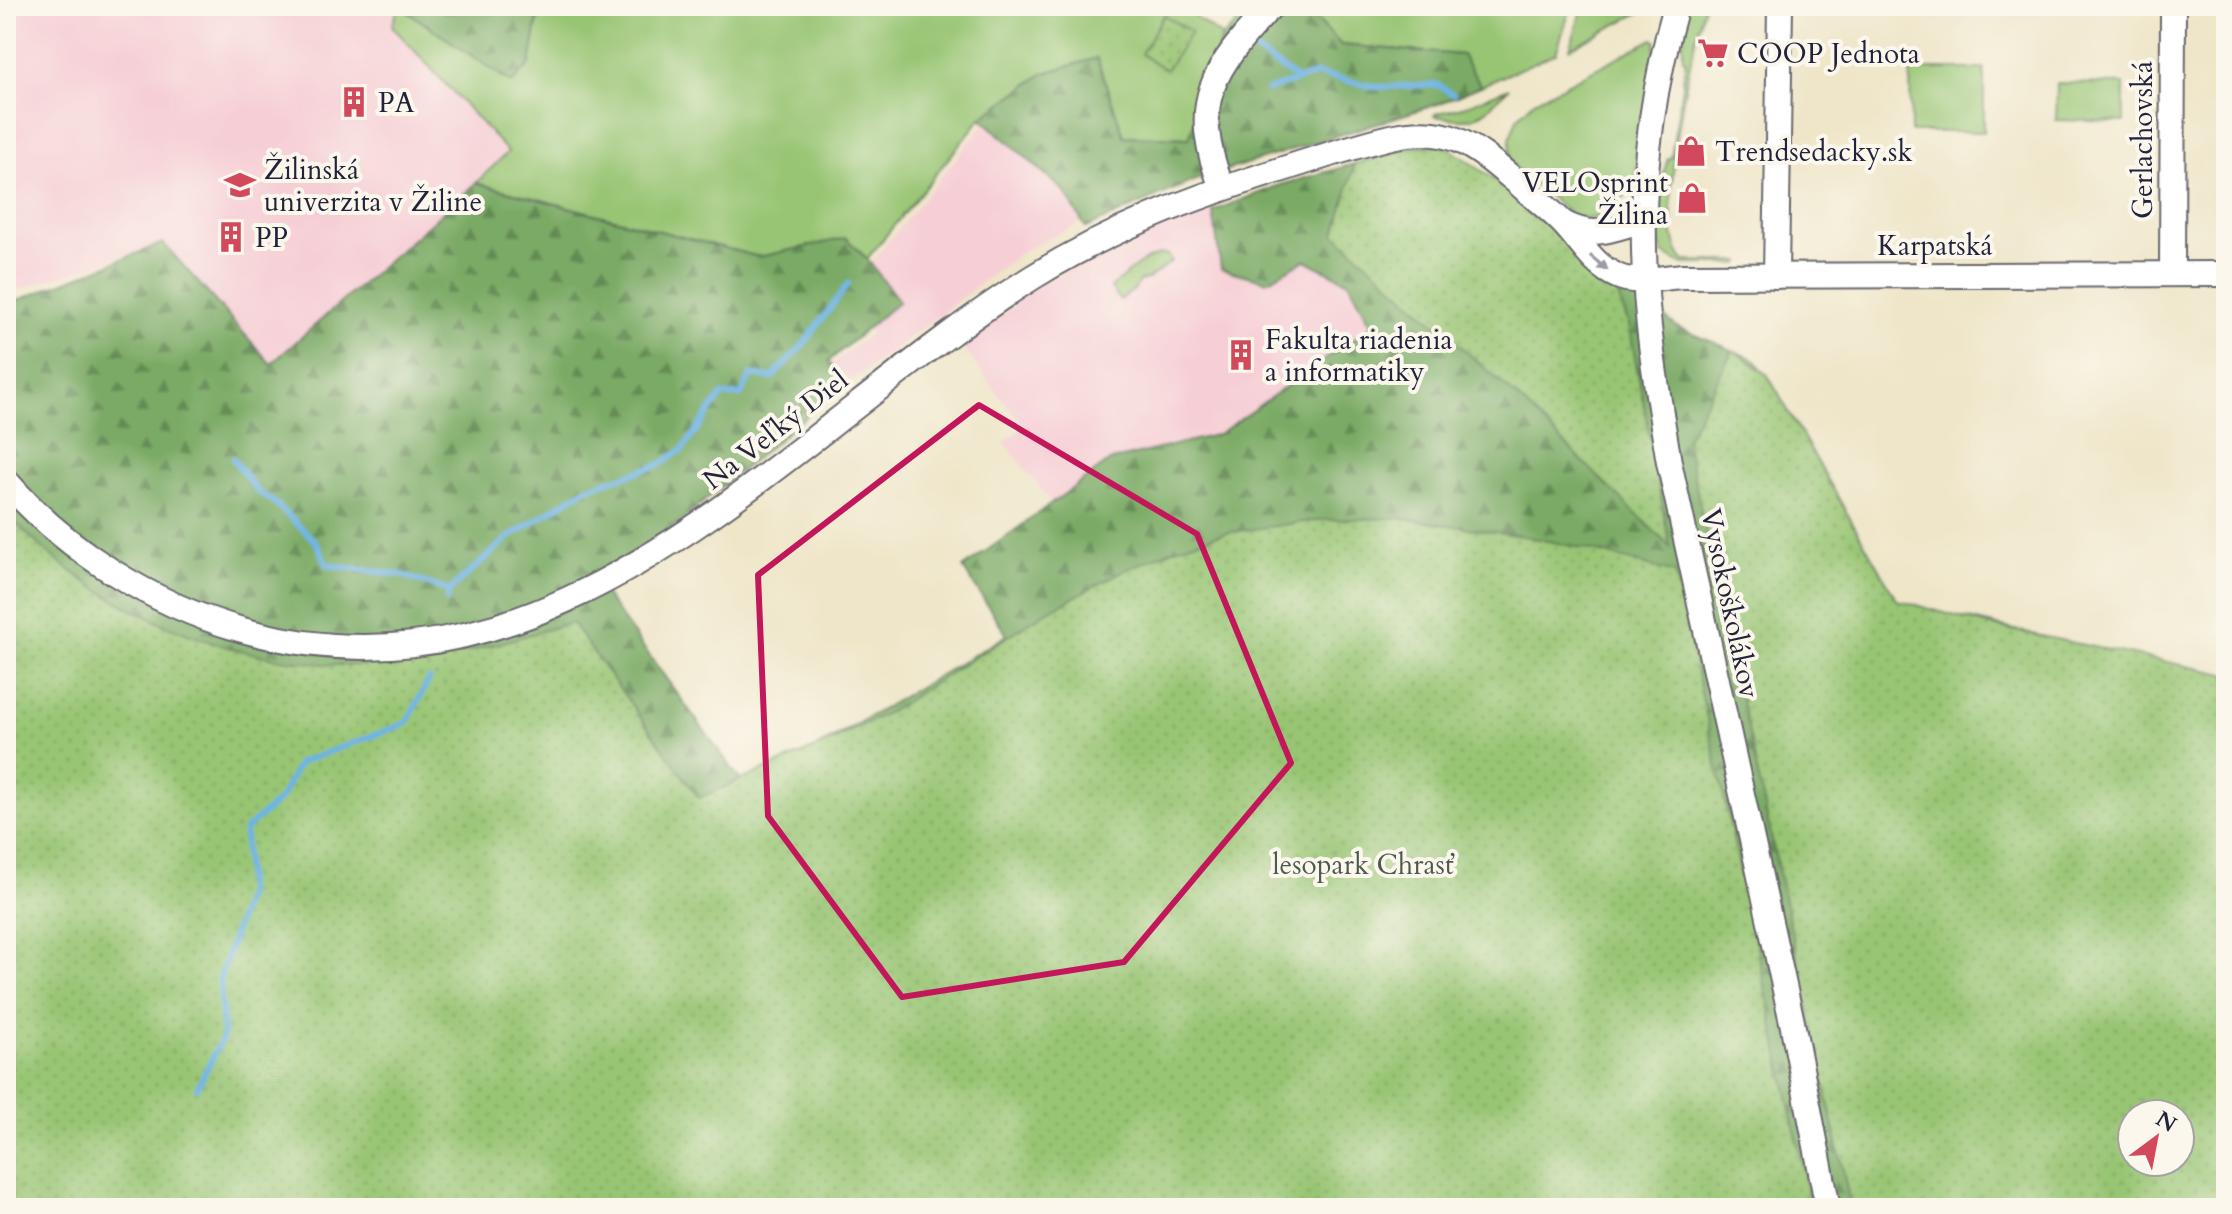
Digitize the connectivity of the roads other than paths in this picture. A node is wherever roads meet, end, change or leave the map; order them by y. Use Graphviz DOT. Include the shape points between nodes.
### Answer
graph roads {
  1 [pos="1271,6"];
  2 [pos="1676,6"];
  3 [pos="1780,6"];
  4 [pos="2173,6"];
  5 [pos="1222,188"];
  6 [pos="1644,220"];
  7 [pos="1565,224"];
  8 [pos="2172,274"];
  9 [pos="2226,274"];
  10 [pos="1776,276"];
  11 [pos="1645,278"];
  12 [pos="6,481"];
  13 [pos="1828,1208"];
  1 -- 5 [label="street" via="1231,49 1211,86 1206,125"];
  2 -- 6 [label="street, Vysokoškolákov" via="1656,103"];
  3 -- 10 [label="street"];
  4 -- 8 [label="street, Gerlachovská"];
  5 -- 7 [label="street, Na Veľký Diel" via="1392,137 1436,133 1480,151"];
  5 -- 12 [label="street, Na Veľký Diel" via="1079,250 1003,296 654,554 605,583 469,636 399,646 331,647 271,638 206,619 100,564"];
  6 -- 7 [label="street, Na Veľký Diel" via="1589,233"];
  6 -- 11 [label="street, Vysokoškolákov"];
  7 -- 11 [label="street, Na Veľký Diel, one-way" via="1589,255 1615,276"];
  8 -- 9 [label="street, Karpatská"];
  8 -- 10 [label="street, Karpatská"];
  10 -- 11 [label="street, Karpatská"];
  11 -- 13 [label="street, Vysokoškolákov" via="1669,462"];
}
